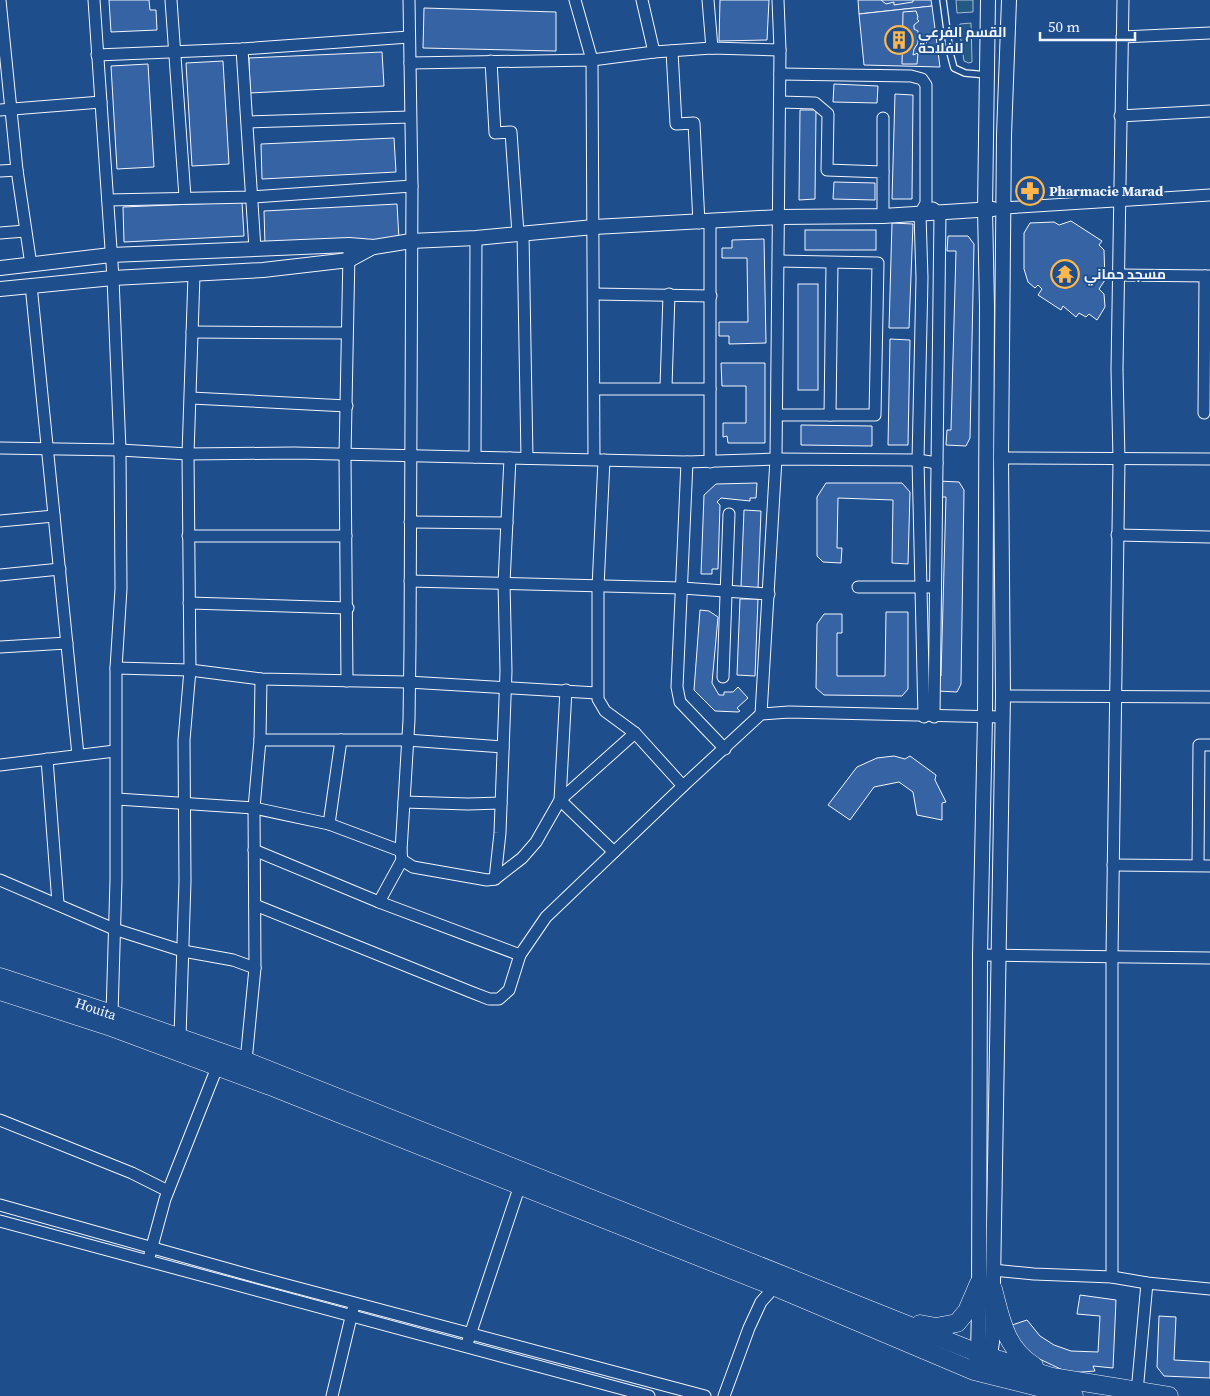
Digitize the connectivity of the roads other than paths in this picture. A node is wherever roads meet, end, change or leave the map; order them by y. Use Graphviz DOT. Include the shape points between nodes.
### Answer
graph roads {
  1 [pos="0,0"];
  2 [pos="94,0"];
  3 [pos="171,0"];
  4 [pos="409,0"];
  5 [pos="575,0"];
  6 [pos="642,0"];
  7 [pos="708,0"];
  8 [pos="778,0"];
  9 [pos="943,0"];
  10 [pos="988,0"];
  11 [pos="1009,0"];
  12 [pos="1123,0"];
  13 [pos="1210,33"];
  14 [pos="409,37"];
  15 [pos="1122,38"];
  16 [pos="712,48"];
  17 [pos="242,49"];
  18 [pos="780,50"];
  19 [pos="672,51"];
  20 [pos="654,52"];
  21 [pos="174,53"];
  22 [pos="98,55"];
  23 [pos="592,60"];
  24 [pos="491,61"];
  25 [pos="410,63"];
  26 [pos="780,74"];
  27 [pos="988,75"];
  28 [pos="101,102"];
  29 [pos="780,102"];
  30 [pos="13,109"];
  31 [pos="0,110"];
  32 [pos="1210,111"];
  33 [pos="1120,116"];
  34 [pos="410,117"];
  35 [pos="883,118"];
  36 [pos="248,122"];
  37 [pos="17,170"];
  38 [pos="0,171"];
  39 [pos="883,172"];
  40 [pos="412,186"];
  41 [pos="1210,194"];
  42 [pos="186,197"];
  43 [pos="252,197"];
  44 [pos="108,200"];
  45 [pos="1119,200"];
  46 [pos="923,208"];
  47 [pos="1004,208"];
  48 [pos="985,209"];
  49 [pos="940,213"];
  50 [pos="883,216"];
  51 [pos="780,218"];
  52 [pos="705,223"];
  53 [pos="594,227"];
  54 [pos="25,231"];
  55 [pos="0,233"];
  56 [pos="520,233"];
  57 [pos="476,238"];
  58 [pos="411,241"];
  59 [pos="255,250"];
  60 [pos="349,252"];
  61 [pos="111,255"];
  62 [pos="779,261"];
  63 [pos="832,263"];
  64 [pos="31,265"];
  65 [pos="0,268"];
  66 [pos="194,274"];
  67 [pos="1119,275"];
  68 [pos="1207,276"];
  69 [pos="113,278"];
  70 [pos="31,285"];
  71 [pos="0,289"];
  72 [pos="594,294"];
  73 [pos="669,294"];
  74 [pos="711,296"];
  75 [pos="192,332"];
  76 [pos="347,333"];
  77 [pos="666,387"];
  78 [pos="595,388"];
  79 [pos="710,389"];
  80 [pos="191,398"];
  81 [pos="347,406"];
  82 [pos="1204,414"];
  83 [pos="777,415"];
  84 [pos="830,415"];
  85 [pos="0,448"];
  86 [pos="48,448"];
  87 [pos="120,450"];
  88 [pos="188,454"];
  89 [pos="345,456"];
  90 [pos="412,456"];
  91 [pos="475,457"];
  92 [pos="510,458"];
  93 [pos="527,458"];
  94 [pos="1001,458"];
  95 [pos="599,459"];
  96 [pos="776,459"];
  97 [pos="1210,459"];
  98 [pos="918,460"];
  99 [pos="1119,460"];
  100 [pos="687,462"];
  101 [pos="710,462"];
  102 [pos="937,463"];
  103 [pos="729,514"];
  104 [pos="54,516"];
  105 [pos="0,520"];
  106 [pos="410,522"];
  107 [pos="507,523"];
  108 [pos="188,536"];
  109 [pos="346,536"];
  110 [pos="1117,536"];
  111 [pos="1210,537"];
  112 [pos="60,569"];
  113 [pos="0,575"];
  114 [pos="410,581"];
  115 [pos="504,583"];
  116 [pos="598,587"];
  117 [pos="858,587"];
  118 [pos="934,587"];
  119 [pos="682,588"];
  120 [pos="922,588"];
  121 [pos="726,592"];
  122 [pos="769,594"];
  123 [pos="189,603"];
  124 [pos="348,608"];
  125 [pos="67,643"];
  126 [pos="0,647"];
  127 [pos="116,668"];
  128 [pos="190,670"];
  129 [pos="723,676"];
  130 [pos="261,679"];
  131 [pos="347,681"];
  132 [pos="408,682"];
  133 [pos="505,686"];
  134 [pos="566,690"];
  135 [pos="597,693"];
  136 [pos="1003,696"];
  137 [pos="1210,697"];
  138 [pos="1117,698"];
  139 [pos="761,714"];
  140 [pos="929,717"];
  141 [pos="985,717"];
  142 [pos="1002,717"];
  143 [pos="635,733"];
  144 [pos="260,740"];
  145 [pos="341,740"];
  146 [pos="407,740"];
  147 [pos="1210,745"];
  148 [pos="503,747"];
  149 [pos="725,749"];
  150 [pos="115,751"];
  151 [pos="78,755"];
  152 [pos="47,759"];
  153 [pos="0,765"];
  154 [pos="683,786"];
  155 [pos="117,799"];
  156 [pos="560,800"];
  157 [pos="404,802"];
  158 [pos="501,803"];
  159 [pos="184,804"];
  160 [pos="254,808"];
  161 [pos="328,824"];
  162 [pos="254,850"];
  163 [pos="614,852"];
  164 [pos="401,856"];
  165 [pos="1113,865"];
  166 [pos="1198,865"];
  167 [pos="1210,866"];
  168 [pos="0,880"];
  169 [pos="495,880"];
  170 [pos="379,902"];
  171 [pos="58,903"];
  172 [pos="255,905"];
  173 [pos="114,929"];
  174 [pos="183,951"];
  175 [pos="520,955"];
  176 [pos="980,955"];
  177 [pos="997,956"];
  178 [pos="1112,956"];
  179 [pos="1210,958"];
  180 [pos="255,968"];
  181 [pos="0,977"];
  182 [pos="0,991"];
  183 [pos="112,1014"];
  184 [pos="188,1044"];
  185 [pos="246,1060"];
  186 [pos="218,1065"];
  187 [pos="0,1120"];
  188 [pos="520,1185"];
  189 [pos="168,1190"];
  190 [pos="6,1206"];
  191 [pos="4,1222"];
  192 [pos="65,1223"];
  193 [pos="114,1237"];
  194 [pos="60,1238"];
  195 [pos="152,1247"];
  196 [pos="111,1252"];
  197 [pos="148,1261"];
  198 [pos="993,1270"];
  199 [pos="1112,1277"];
  200 [pos="780,1281"];
  201 [pos="1147,1284"];
  202 [pos="986,1286"];
  203 [pos="1210,1289"];
  204 [pos="354,1302"];
  205 [pos="881,1314"];
  206 [pos="352,1315"];
  207 [pos="470,1334"];
  208 [pos="466,1347"];
  209 [pos="984,1355"];
  210 [pos="591,1366"];
  211 [pos="980,1373"];
  212 [pos="1052,1377"];
  213 [pos="585,1378"];
  214 [pos="1137,1392"];
  215 [pos="332,1396"];
  216 [pos="650,1396"];
  217 [pos="705,1396"];
  218 [pos="724,1396"];
  219 [pos="1074,1396"];
  220 [pos="1169,1396"];
  1 -- 30 [label="street"];
  2 -- 22 [label="street"];
  3 -- 21 [label="street"];
  4 -- 14 [label="street"];
  5 -- 23 [label="street"];
  6 -- 20 [label="street"];
  7 -- 16 [label="street"];
  8 -- 18 [label="street"];
  9 -- 27 [label="lane" via="954,68 965,73"];
  10 -- 27 [label="street"];
  11 -- 47 [label="street"];
  12 -- 15 [label="street"];
  13 -- 15 [label="street"];
  14 -- 17 [label="street"];
  14 -- 25 [label="street"];
  15 -- 33 [label="street"];
  16 -- 18 [label="street"];
  16 -- 19 [label="street"];
  17 -- 21 [label="street"];
  17 -- 36 [label="street"];
  18 -- 26 [label="street"];
  19 -- 20 [label="street"];
  19 -- 52 [label="street" via="676,124 694,124"];
  20 -- 23 [label="street"];
  21 -- 22 [label="street"];
  21 -- 42 [label="street"];
  22 -- 28 [label="street"];
  23 -- 24 [label="street"];
  23 -- 53 [label="street"];
  24 -- 25 [label="street"];
  24 -- 56 [label="street" via="495,133 511,132"];
  25 -- 34 [label="street"];
  26 -- 29 [label="street"];
  26 -- 46 [label="street" via="912,76 922,79 926,89"];
  27 -- 48 [label="street"];
  28 -- 30 [label="street"];
  28 -- 44 [label="street"];
  29 -- 39 [label="street" via="815,103 828,114 827,170"];
  29 -- 51 [label="street"];
  30 -- 31 [label="street"];
  30 -- 37 [label="street"];
  32 -- 33 [label="street"];
  33 -- 45 [label="street"];
  34 -- 36 [label="street"];
  34 -- 40 [label="street"];
  35 -- 39 [label="street"];
  36 -- 43 [label="street"];
  37 -- 38 [label="street"];
  37 -- 54 [label="street"];
  39 -- 50 [label="street"];
  40 -- 43 [label="street"];
  40 -- 58 [label="street"];
  41 -- 45 [label="street"];
  42 -- 43 [label="street"];
  42 -- 44 [label="street"];
  43 -- 59 [label="street"];
  44 -- 61 [label="street"];
  45 -- 47 [label="street"];
  45 -- 67 [label="street"];
  46 -- 49 [label="street"];
  46 -- 50 [label="street"];
  46 -- 98 [label="street"];
  47 -- 48 [label="street"];
  47 -- 94 [label="street"];
  48 -- 49 [label="street"];
  48 -- 141 [label="street"];
  49 -- 102 [label="street"];
  50 -- 51 [label="street"];
  51 -- 52 [label="street"];
  51 -- 62 [label="street"];
  52 -- 53 [label="street"];
  52 -- 74 [label="street"];
  53 -- 56 [label="street"];
  53 -- 72 [label="street"];
  54 -- 55 [label="street"];
  54 -- 64 [label="street"];
  56 -- 57 [label="street"];
  56 -- 93 [label="street"];
  57 -- 58 [label="street"];
  57 -- 91 [label="street"];
  58 -- 60 [label="street"];
  58 -- 90 [label="street"];
  59 -- 60 [label="street"];
  59 -- 61 [label="street"];
  60 -- 66 [label="street" via="263,270"];
  60 -- 76 [label="street"];
  61 -- 64 [label="street"];
  61 -- 69 [label="street"];
  62 -- 63 [label="street"];
  62 -- 83 [label="street"];
  63 -- 84 [label="street"];
  63 -- 84 [label="street" via="878,263 875,415"];
  64 -- 65 [label="street"];
  66 -- 69 [label="street"];
  66 -- 75 [label="street"];
  67 -- 68 [label="street"];
  67 -- 99 [label="street"];
  68 -- 82 [label="street"];
  69 -- 70 [label="street"];
  69 -- 87 [label="street"];
  70 -- 71 [label="street"];
  70 -- 86 [label="street"];
  72 -- 73 [label="street"];
  72 -- 78 [label="street"];
  73 -- 74 [label="street"];
  73 -- 77 [label="street"];
  74 -- 79 [label="street"];
  75 -- 76 [label="street"];
  75 -- 80 [label="street"];
  76 -- 81 [label="street"];
  77 -- 78 [label="street"];
  77 -- 79 [label="street"];
  78 -- 95 [label="street"];
  79 -- 101 [label="street"];
  80 -- 81 [label="street"];
  80 -- 88 [label="street"];
  81 -- 89 [label="street"];
  83 -- 84 [label="street"];
  83 -- 96 [label="street"];
  85 -- 86 [label="street"];
  86 -- 87 [label="street"];
  86 -- 104 [label="street"];
  87 -- 88 [label="street"];
  87 -- 127 [label="street" via="121,589"];
  88 -- 89 [label="street"];
  88 -- 108 [label="street"];
  89 -- 90 [label="street"];
  89 -- 109 [label="street"];
  90 -- 91 [label="street"];
  90 -- 106 [label="street"];
  91 -- 92 [label="street"];
  92 -- 93 [label="street"];
  92 -- 107 [label="street"];
  93 -- 95 [label="street"];
  94 -- 99 [label="street"];
  94 -- 136 [label="street"];
  95 -- 100 [label="street"];
  95 -- 116 [label="street"];
  96 -- 98 [label="street"];
  96 -- 101 [label="street"];
  96 -- 122 [label="street"];
  97 -- 99 [label="street"];
  98 -- 102 [label="street"];
  98 -- 120 [label="street"];
  99 -- 110 [label="street"];
  100 -- 101 [label="street"];
  100 -- 119 [label="street"];
  102 -- 118 [label="street"];
  103 -- 121 [label="street"];
  104 -- 105 [label="street"];
  104 -- 112 [label="street"];
  106 -- 107 [label="street"];
  106 -- 114 [label="street"];
  107 -- 115 [label="street"];
  108 -- 109 [label="street"];
  108 -- 123 [label="street"];
  109 -- 124 [label="street"];
  110 -- 111 [label="street"];
  110 -- 138 [label="street"];
  112 -- 113 [label="street"];
  112 -- 125 [label="street"];
  114 -- 115 [label="street"];
  114 -- 132 [label="street"];
  115 -- 116 [label="street"];
  115 -- 133 [label="street"];
  116 -- 119 [label="street"];
  116 -- 135 [label="street"];
  117 -- 120 [label="street"];
  118 -- 120 [label="street"];
  118 -- 140 [label="street"];
  119 -- 121 [label="street"];
  119 -- 149 [label="street" via="677,687 680,702"];
  120 -- 140 [label="street"];
  121 -- 122 [label="street"];
  121 -- 129 [label="street"];
  122 -- 139 [label="street"];
  123 -- 124 [label="street"];
  123 -- 128 [label="street"];
  124 -- 131 [label="street"];
  125 -- 126 [label="street"];
  125 -- 151 [label="street"];
  127 -- 128 [label="street"];
  127 -- 150 [label="street"];
  128 -- 130 [label="street"];
  128 -- 159 [label="street" via="184,740"];
  130 -- 131 [label="street"];
  130 -- 144 [label="street"];
  131 -- 132 [label="street"];
  132 -- 133 [label="street"];
  132 -- 146 [label="street"];
  133 -- 134 [label="street"];
  133 -- 148 [label="street"];
  134 -- 135 [label="street"];
  134 -- 156 [label="street"];
  135 -- 143 [label="street" via="605,711"];
  136 -- 138 [label="street"];
  136 -- 142 [label="street"];
  137 -- 138 [label="street"];
  138 -- 165 [label="street"];
  139 -- 140 [label="street"];
  139 -- 149 [label="street"];
  140 -- 141 [label="street"];
  141 -- 142 [label="street"];
  141 -- 176 [label="street"];
  142 -- 177 [label="street"];
  143 -- 154 [label="street"];
  143 -- 156 [label="street"];
  144 -- 145 [label="street"];
  144 -- 160 [label="street"];
  145 -- 146 [label="street"];
  145 -- 161 [label="street"];
  146 -- 148 [label="street"];
  146 -- 157 [label="street"];
  147 -- 166 [label="street" via="1199,745"];
  148 -- 158 [label="street"];
  149 -- 154 [label="street"];
  150 -- 151 [label="street"];
  150 -- 155 [label="street"];
  151 -- 152 [label="street"];
  152 -- 153 [label="street"];
  152 -- 171 [label="street"];
  154 -- 163 [label="street"];
  155 -- 159 [label="street"];
  155 -- 173 [label="street"];
  156 -- 163 [label="street"];
  156 -- 169 [label="street" via="536,842"];
  157 -- 158 [label="street"];
  157 -- 164 [label="street"];
  158 -- 169 [label="street"];
  159 -- 160 [label="street"];
  159 -- 174 [label="street"];
  160 -- 161 [label="street"];
  160 -- 162 [label="street"];
  161 -- 164 [label="street"];
  162 -- 170 [label="street"];
  162 -- 172 [label="street"];
  163 -- 175 [label="street" via="546,917"];
  164 -- 169 [label="street" via="413,867"];
  164 -- 170 [label="street"];
  165 -- 166 [label="street"];
  165 -- 178 [label="street"];
  166 -- 167 [label="street"];
  168 -- 171 [label="street"];
  170 -- 175 [label="street"];
  171 -- 173 [label="street"];
  172 -- 175 [label="street" via="489,999 499,999 509,990"];
  172 -- 180 [label="street"];
  173 -- 174 [label="street"];
  173 -- 183 [label="street"];
  174 -- 180 [label="street" via="233,960"];
  174 -- 184 [label="street"];
  176 -- 177 [label="street"];
  176 -- 202 [label="street"];
  177 -- 178 [label="street"];
  177 -- 198 [label="street"];
  178 -- 179 [label="street"];
  178 -- 199 [label="street"];
  180 -- 185 [label="street"];
  181 -- 183 [label="main road, Houita"];
  182 -- 184 [label="main road, Houita"];
  183 -- 184 [label="main road, Houita"];
  184 -- 185 [label="main road"];
  184 -- 186 [label="main road"];
  185 -- 200 [label="main road"];
  186 -- 188 [label="main road"];
  186 -- 189 [label="street"];
  187 -- 189 [label="street"];
  188 -- 200 [label="main road"];
  188 -- 207 [label="street"];
  189 -- 195 [label="street"];
  190 -- 191 [label="street"];
  190 -- 192 [label="street"];
  191 -- 194 [label="street"];
  192 -- 193 [label="street"];
  192 -- 194 [label="street"];
  193 -- 195 [label="street"];
  193 -- 196 [label="street"];
  194 -- 196 [label="street"];
  195 -- 197 [label="street"];
  195 -- 204 [label="street"];
  196 -- 197 [label="street"];
  197 -- 206 [label="street"];
  198 -- 199 [label="street"];
  198 -- 202 [label="street"];
  199 -- 201 [label="street"];
  200 -- 205 [label="main road"];
  200 -- 211 [label="main road"];
  200 -- 218 [label="street" via="761,1302"];
  201 -- 203 [label="street"];
  201 -- 214 [label="street"];
  202 -- 205 [label="main road" via="957,1323 936,1327"];
  202 -- 209 [label="street" via="992,1342"];
  202 -- 212 [label="main road" via="1016,1353"];
  204 -- 206 [label="street"];
  204 -- 207 [label="street"];
  205 -- 209 [label="main road"];
  206 -- 208 [label="street"];
  206 -- 215 [label="street"];
  207 -- 208 [label="street"];
  207 -- 210 [label="street"];
  208 -- 213 [label="street"];
  209 -- 211 [label="street"];
  209 -- 212 [label="main road"];
  210 -- 213 [label="street"];
  210 -- 217 [label="street"];
  211 -- 219 [label="main road"];
  212 -- 214 [label="main road"];
  213 -- 216 [label="street"];
  214 -- 220 [label="main road"];
}
